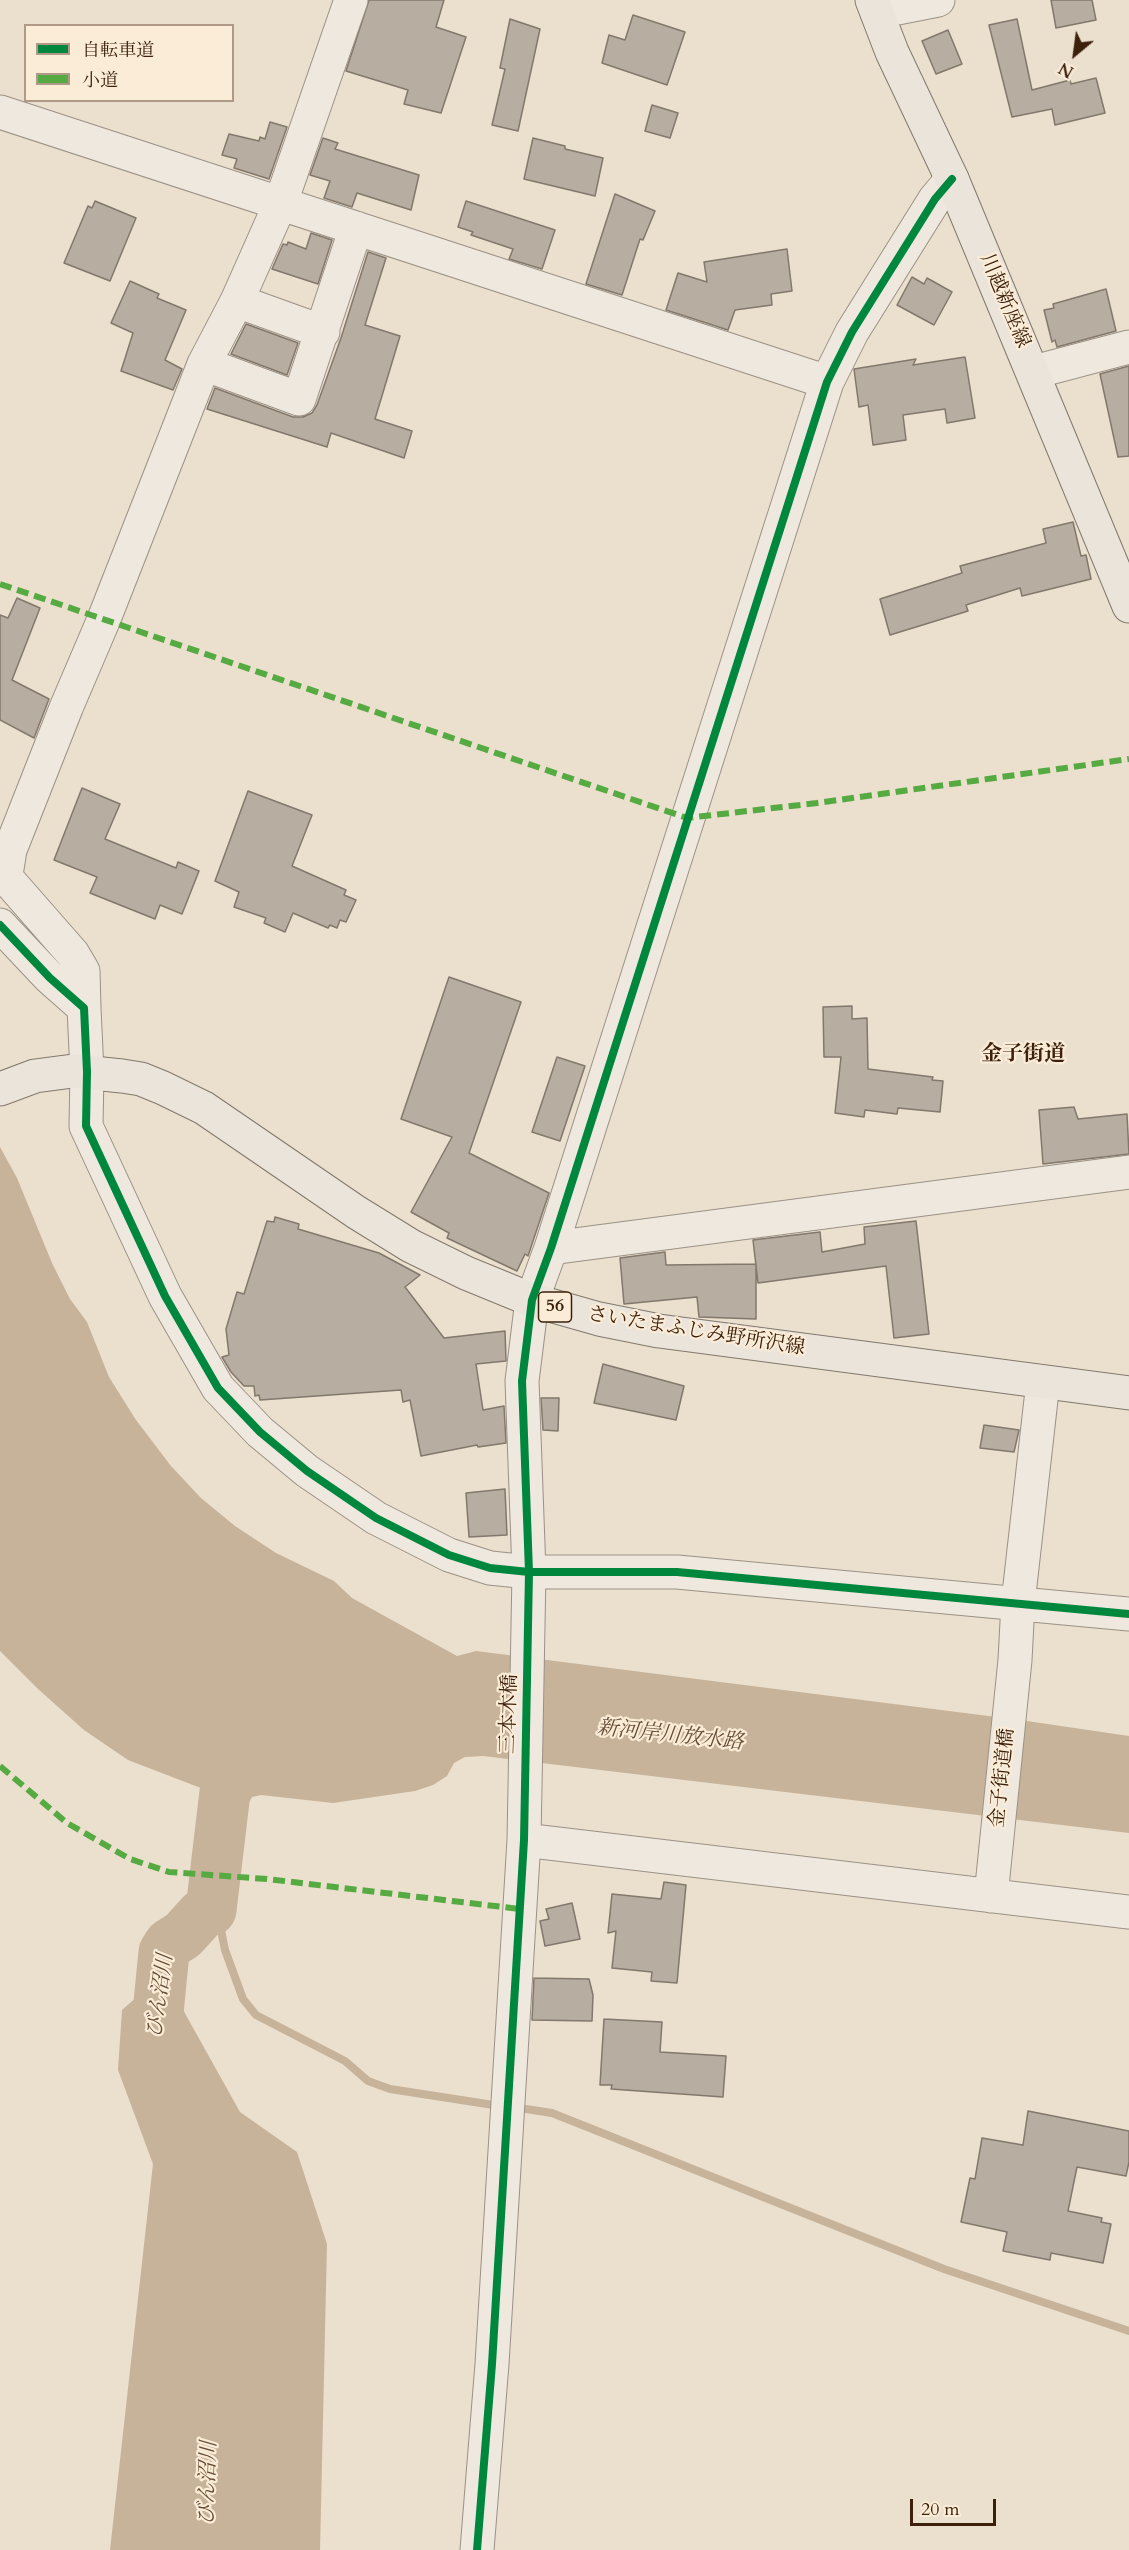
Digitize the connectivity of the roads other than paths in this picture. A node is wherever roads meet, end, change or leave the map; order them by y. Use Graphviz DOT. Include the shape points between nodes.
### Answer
graph roads {
  1 [pos="351,0"];
  2 [pos="938,0"];
  3 [pos="874,6"];
  4 [pos="0,112"];
  5 [pos="952,179"];
  6 [pos="281,202"];
  7 [pos="356,228"];
  8 [pos="237,301"];
  9 [pos="323,332"];
  10 [pos="1129,347"];
  11 [pos="204,364"];
  12 [pos="1034,372"];
  13 [pos="827,382"];
  14 [pos="1129,606"];
  15 [pos="0,925"];
  16 [pos="84,1008"];
  17 [pos="87,1072"];
  18 [pos="0,1089"];
  19 [pos="1129,1172"];
  20 [pos="551,1248"];
  21 [pos="532,1300"];
  22 [pos="1043,1382"];
  23 [pos="1129,1393"];
  24 [pos="530,1572"];
  25 [pos="1018,1603"];
  26 [pos="1129,1614"];
  27 [pos="524,1830"];
  28 [pos="991,1896"];
  29 [pos="1129,1912"];
  30 [pos="477,2550"];
  1 -- 6 [label="street"];
  2 -- 3 [label="street"];
  3 -- 5 [label="main road, 川越新座線"];
  4 -- 6 [label="street"];
  5 -- 12 [label="main road, 川越新座線"];
  5 -- 13 [label="street, 三本木橋" via="934,199 893,265"];
  6 -- 7 [label="street"];
  6 -- 8 [label="street"];
  7 -- 9 [label="street"];
  7 -- 13 [label="street"];
  8 -- 9 [label="street"];
  8 -- 11 [label="street"];
  9 -- 11 [label="street" via="299,399"];
  10 -- 12 [label="street"];
  11 -- 16 [label="street" via="7,861 9,881 73,954 83,971"];
  12 -- 14 [label="main road, 川越新座線"];
  13 -- 20 [label="street, 三本木橋"];
  15 -- 16 [label="street"];
  16 -- 17 [label="street"];
  17 -- 18 [label="main road, さいたまふじみ野所沢線 / 56" via="35,1076"];
  17 -- 21 [label="main road, さいたまふじみ野所沢線 / 56" via="141,1079 181,1096 411,1246"];
  17 -- 24 [label="street" via="86,1126 165,1296 218,1388 260,1432 307,1471 376,1518 449,1555 490,1568"];
  19 -- 20 [label="street"];
  20 -- 21 [label="street, 三本木橋"];
  21 -- 22 [label="main road, さいたまふじみ野所沢線 / 56" via="659,1331"];
  21 -- 24 [label="street, 三本木橋" via="522,1381"];
  22 -- 23 [label="main road, さいたまふじみ野所沢線 / 56"];
  22 -- 25 [label="street, 金子街道橋"];
  24 -- 25 [label="street" via="677,1572"];
  24 -- 27 [label="street, 三本木橋"];
  25 -- 26 [label="street"];
  25 -- 28 [label="street, 金子街道橋"];
  27 -- 28 [label="street"];
  27 -- 30 [label="street, 三本木橋"];
  28 -- 29 [label="street"];
}
